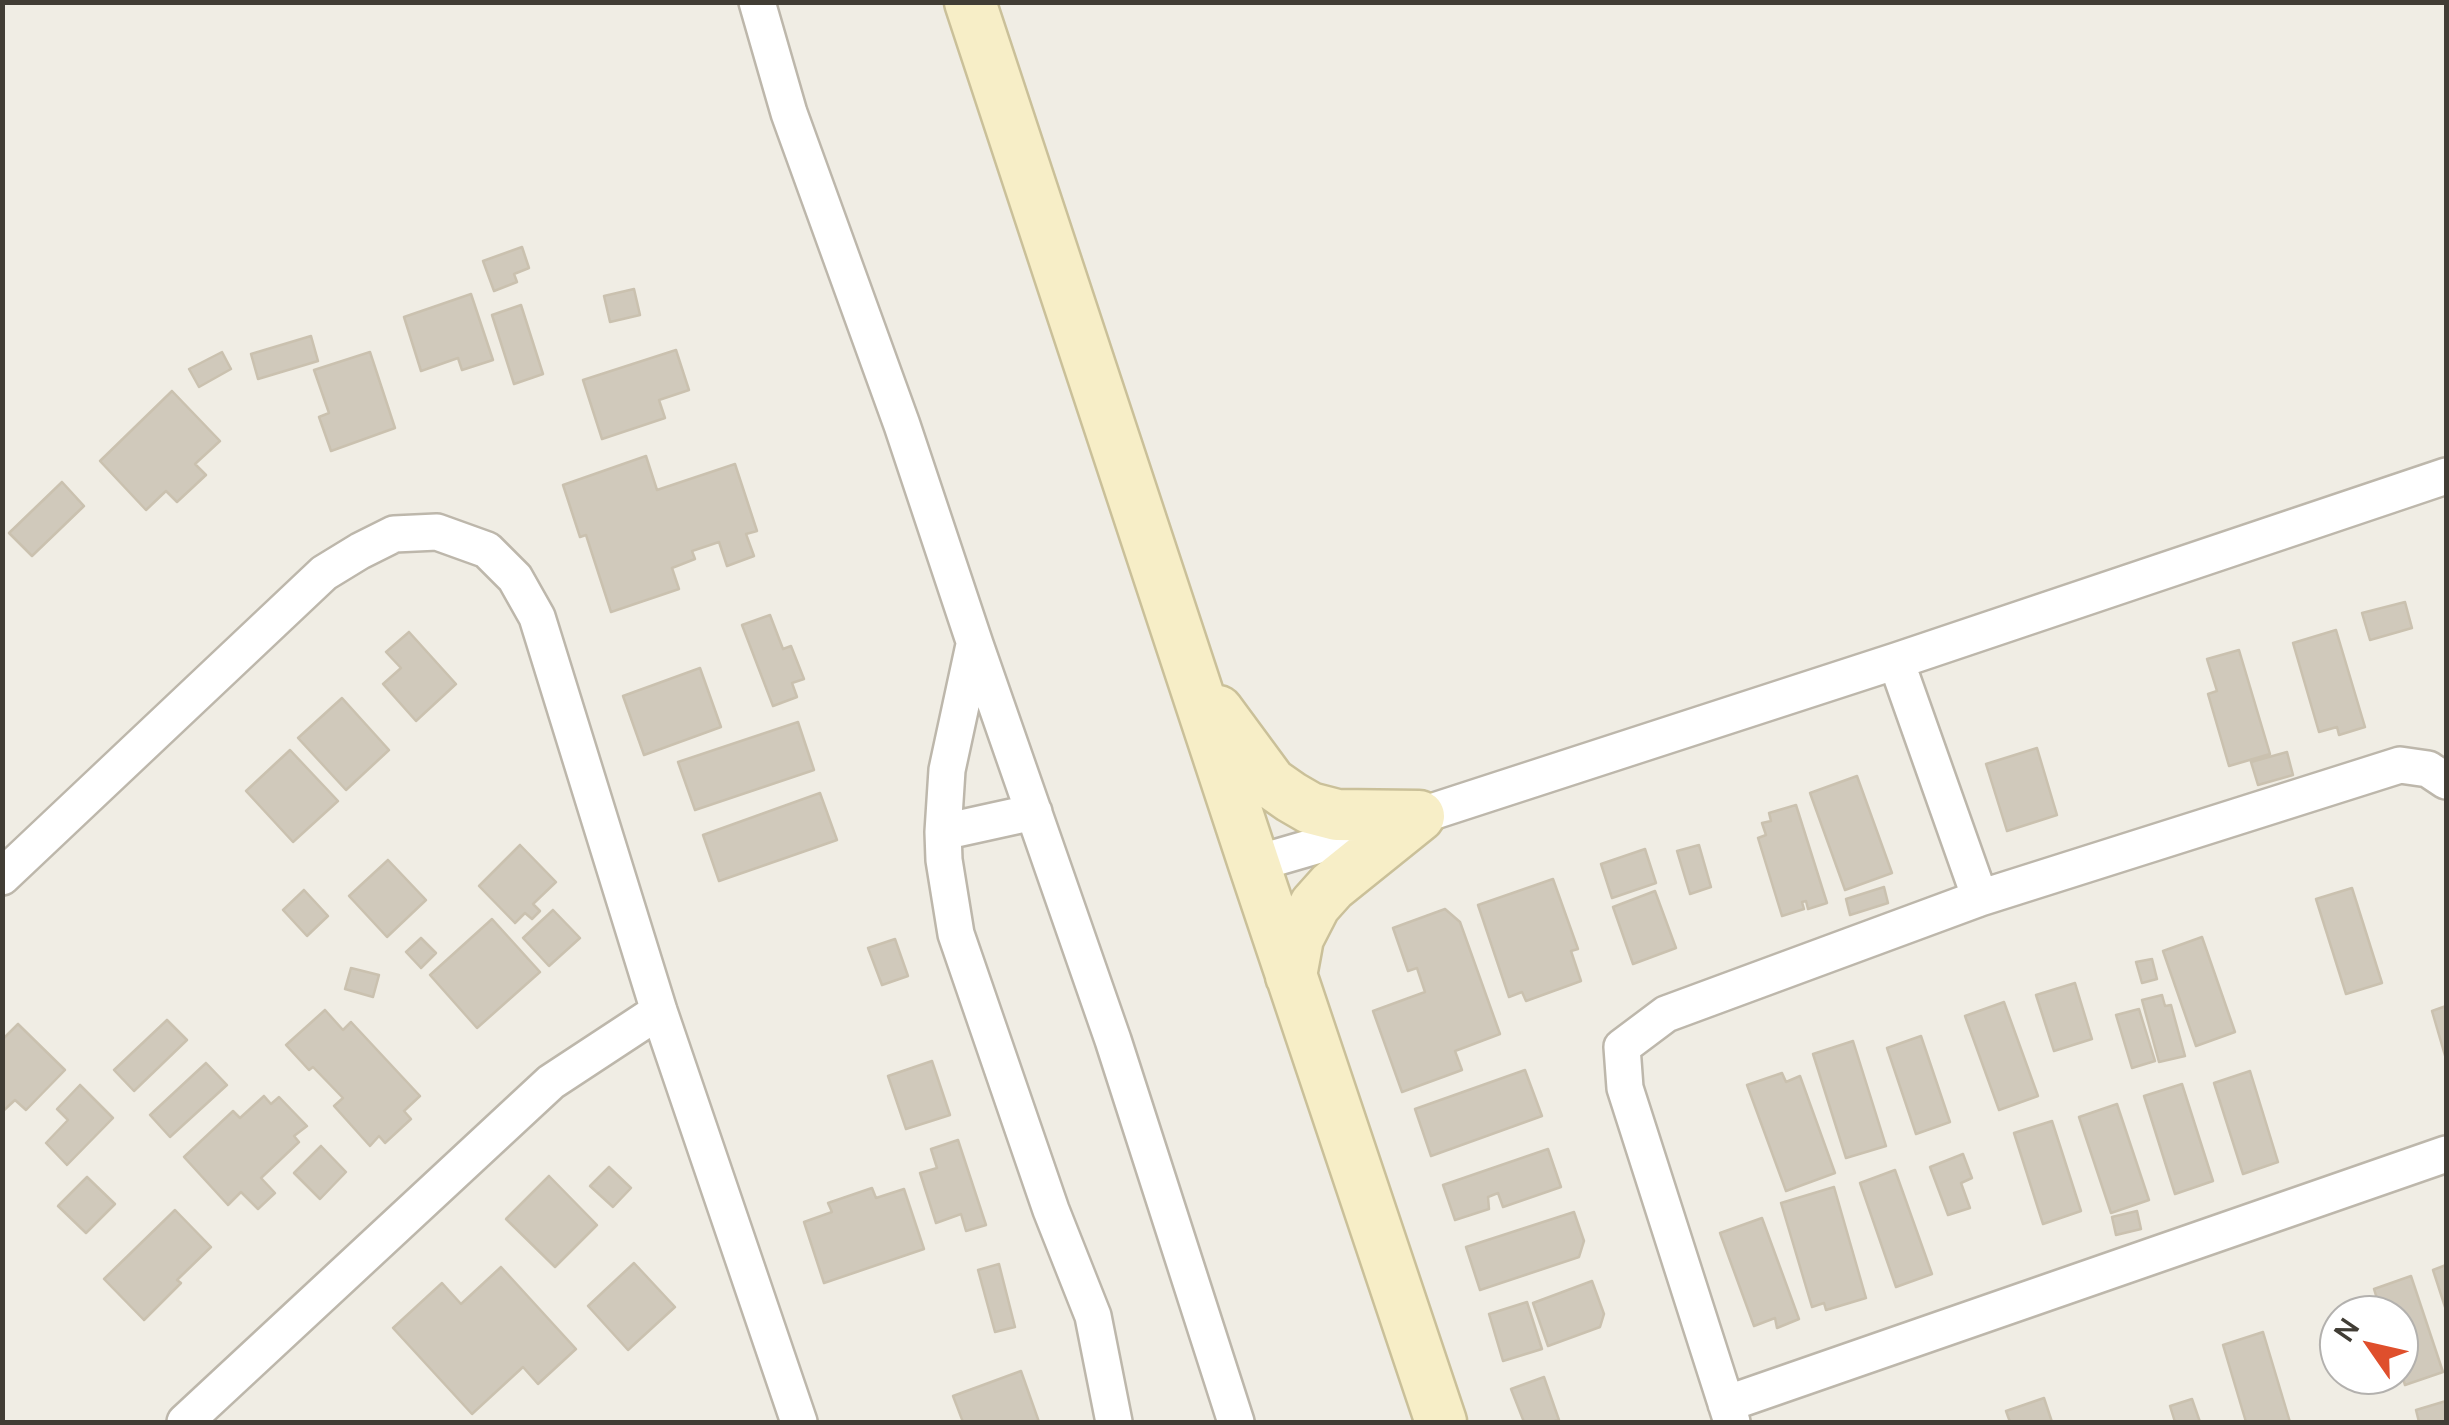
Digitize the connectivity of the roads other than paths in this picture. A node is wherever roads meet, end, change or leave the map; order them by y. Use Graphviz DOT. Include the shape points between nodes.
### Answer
graph roads {
  1 [pos="757,2"];
  2 [pos="970,2"];
  3 [pos="2446,476"];
  4 [pos="975,644"];
  5 [pos="1896,661"];
  6 [pos="1192,674"];
  7 [pos="2446,782"];
  8 [pos="1034,812"];
  9 [pos="1420,816"];
  10 [pos="943,832"];
  11 [pos="1254,864"];
  12 [pos="2,877"];
  13 [pos="1980,898"];
  14 [pos="1291,976"];
  15 [pos="659,1011"];
  16 [pos="2446,1154"];
  17 [pos="1729,1413"];
  18 [pos="185,1422"];
  19 [pos="799,1422"];
  20 [pos="1114,1422"];
  21 [pos="1236,1422"];
  22 [pos="1441,1422"];
  1 -- 4 [label="street" via="789,113"];
  2 -- 6 [label="main road"];
  3 -- 5 [label="street"];
  4 -- 8 [label="street"];
  4 -- 10 [label="street" via="947,770"];
  5 -- 9 [label="street"];
  5 -- 13 [label="street"];
  6 -- 9 [label="main road" via="1290,798 1337,816"];
  6 -- 11 [label="main road"];
  7 -- 13 [label="street" via="2428,768 2400,764"];
  8 -- 10 [label="street"];
  8 -- 21 [label="street"];
  9 -- 11 [label="street"];
  9 -- 14 [label="main road" via="1315,906 1298,938"];
  10 -- 20 [label="street" via="956,934 1093,1316"];
  11 -- 14 [label="main road"];
  12 -- 15 [label="street" via="324,573 394,534 437,532 486,550 515,578 537,617"];
  13 -- 17 [label="street" via="1666,1014 1622,1047 1625,1088"];
  14 -- 22 [label="main road"];
  15 -- 18 [label="street" via="551,1082"];
  15 -- 19 [label="street"];
  16 -- 17 [label="street"];
}
